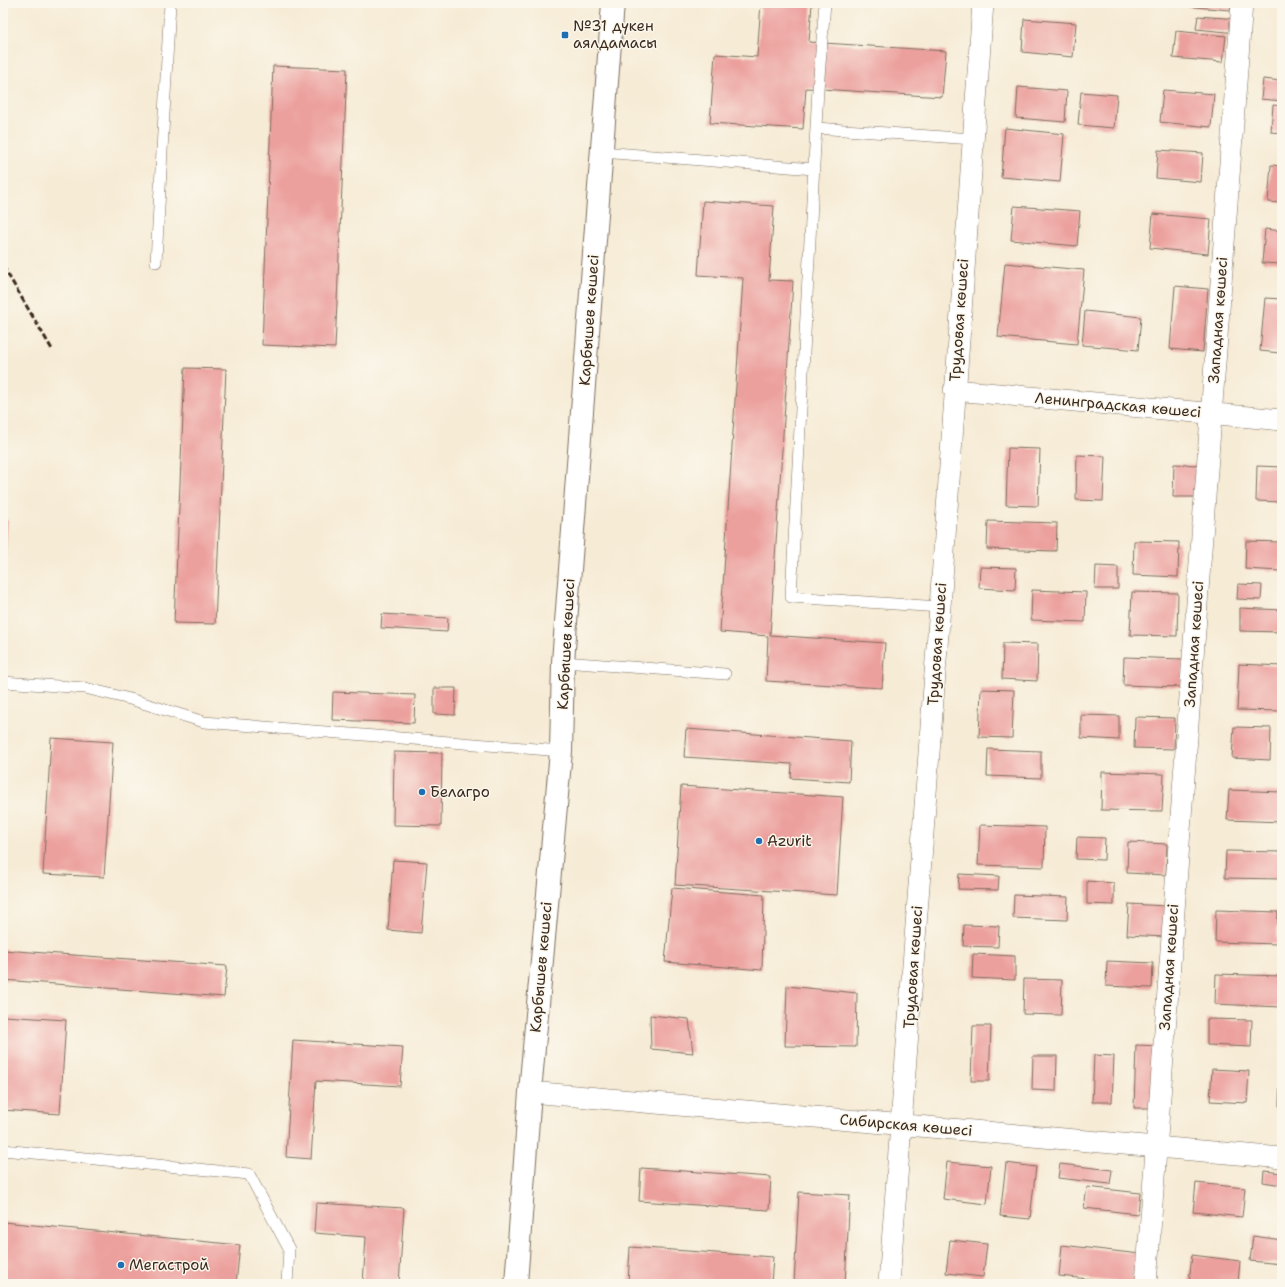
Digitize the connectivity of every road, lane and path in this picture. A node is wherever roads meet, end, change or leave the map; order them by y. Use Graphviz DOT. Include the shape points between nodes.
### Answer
graph roads {
  1 [pos="170,3"];
  2 [pos="613,3"];
  3 [pos="825,3"];
  4 [pos="982,3"];
  5 [pos="1242,3"];
  6 [pos="816,128"];
  7 [pos="973,139"];
  8 [pos="602,152"];
  9 [pos="814,169"];
  10 [pos="156,262"];
  11 [pos="954,390"];
  12 [pos="1211,413"];
  13 [pos="1282,420"];
  14 [pos="940,607"];
  15 [pos="563,662"];
  16 [pos="725,674"];
  17 [pos="3,682"];
  18 [pos="560,751"];
  19 [pos="530,1092"];
  20 [pos="901,1124"];
  21 [pos="1156,1147"];
  22 [pos="3,1150"];
  23 [pos="1282,1158"];
  24 [pos="287,1284"];
  25 [pos="516,1284"];
  26 [pos="889,1284"];
  27 [pos="1146,1284"];
  1 -- 10 [label="lane"];
  2 -- 8 [label="main road, Карбышев көшесі"];
  3 -- 6 [label="lane"];
  4 -- 7 [label="street, Трудовая көшесі"];
  5 -- 12 [label="street, Западная көшесі"];
  6 -- 7 [label="lane"];
  6 -- 9 [label="lane"];
  7 -- 11 [label="street, Трудовая көшесі"];
  8 -- 9 [label="lane"];
  8 -- 15 [label="main road, Карбышев көшесі"];
  9 -- 14 [label="lane" via="791,597"];
  11 -- 12 [label="street, Ленинградская көшесі"];
  11 -- 14 [label="street, Трудовая көшесі"];
  12 -- 13 [label="street, Ленинградская көшесі"];
  12 -- 21 [label="street, Западная көшесі"];
  14 -- 20 [label="street, Трудовая көшесі"];
  15 -- 16 [label="lane"];
  15 -- 18 [label="main road, Карбышев көшесі"];
  17 -- 18 [label="lane" via="85,688 204,722"];
  18 -- 19 [label="main road, Карбышев көшесі"];
  19 -- 20 [label="street, Сибирская көшесі"];
  19 -- 25 [label="main road, Карбышев көшесі"];
  20 -- 21 [label="street, Сибирская көшесі"];
  20 -- 26 [label="street, Трудовая көшесі"];
  21 -- 23 [label="street, Сибирская көшесі"];
  21 -- 27 [label="street, Западная көшесі"];
  22 -- 24 [label="lane" via="249,1174 288,1249"];
}
